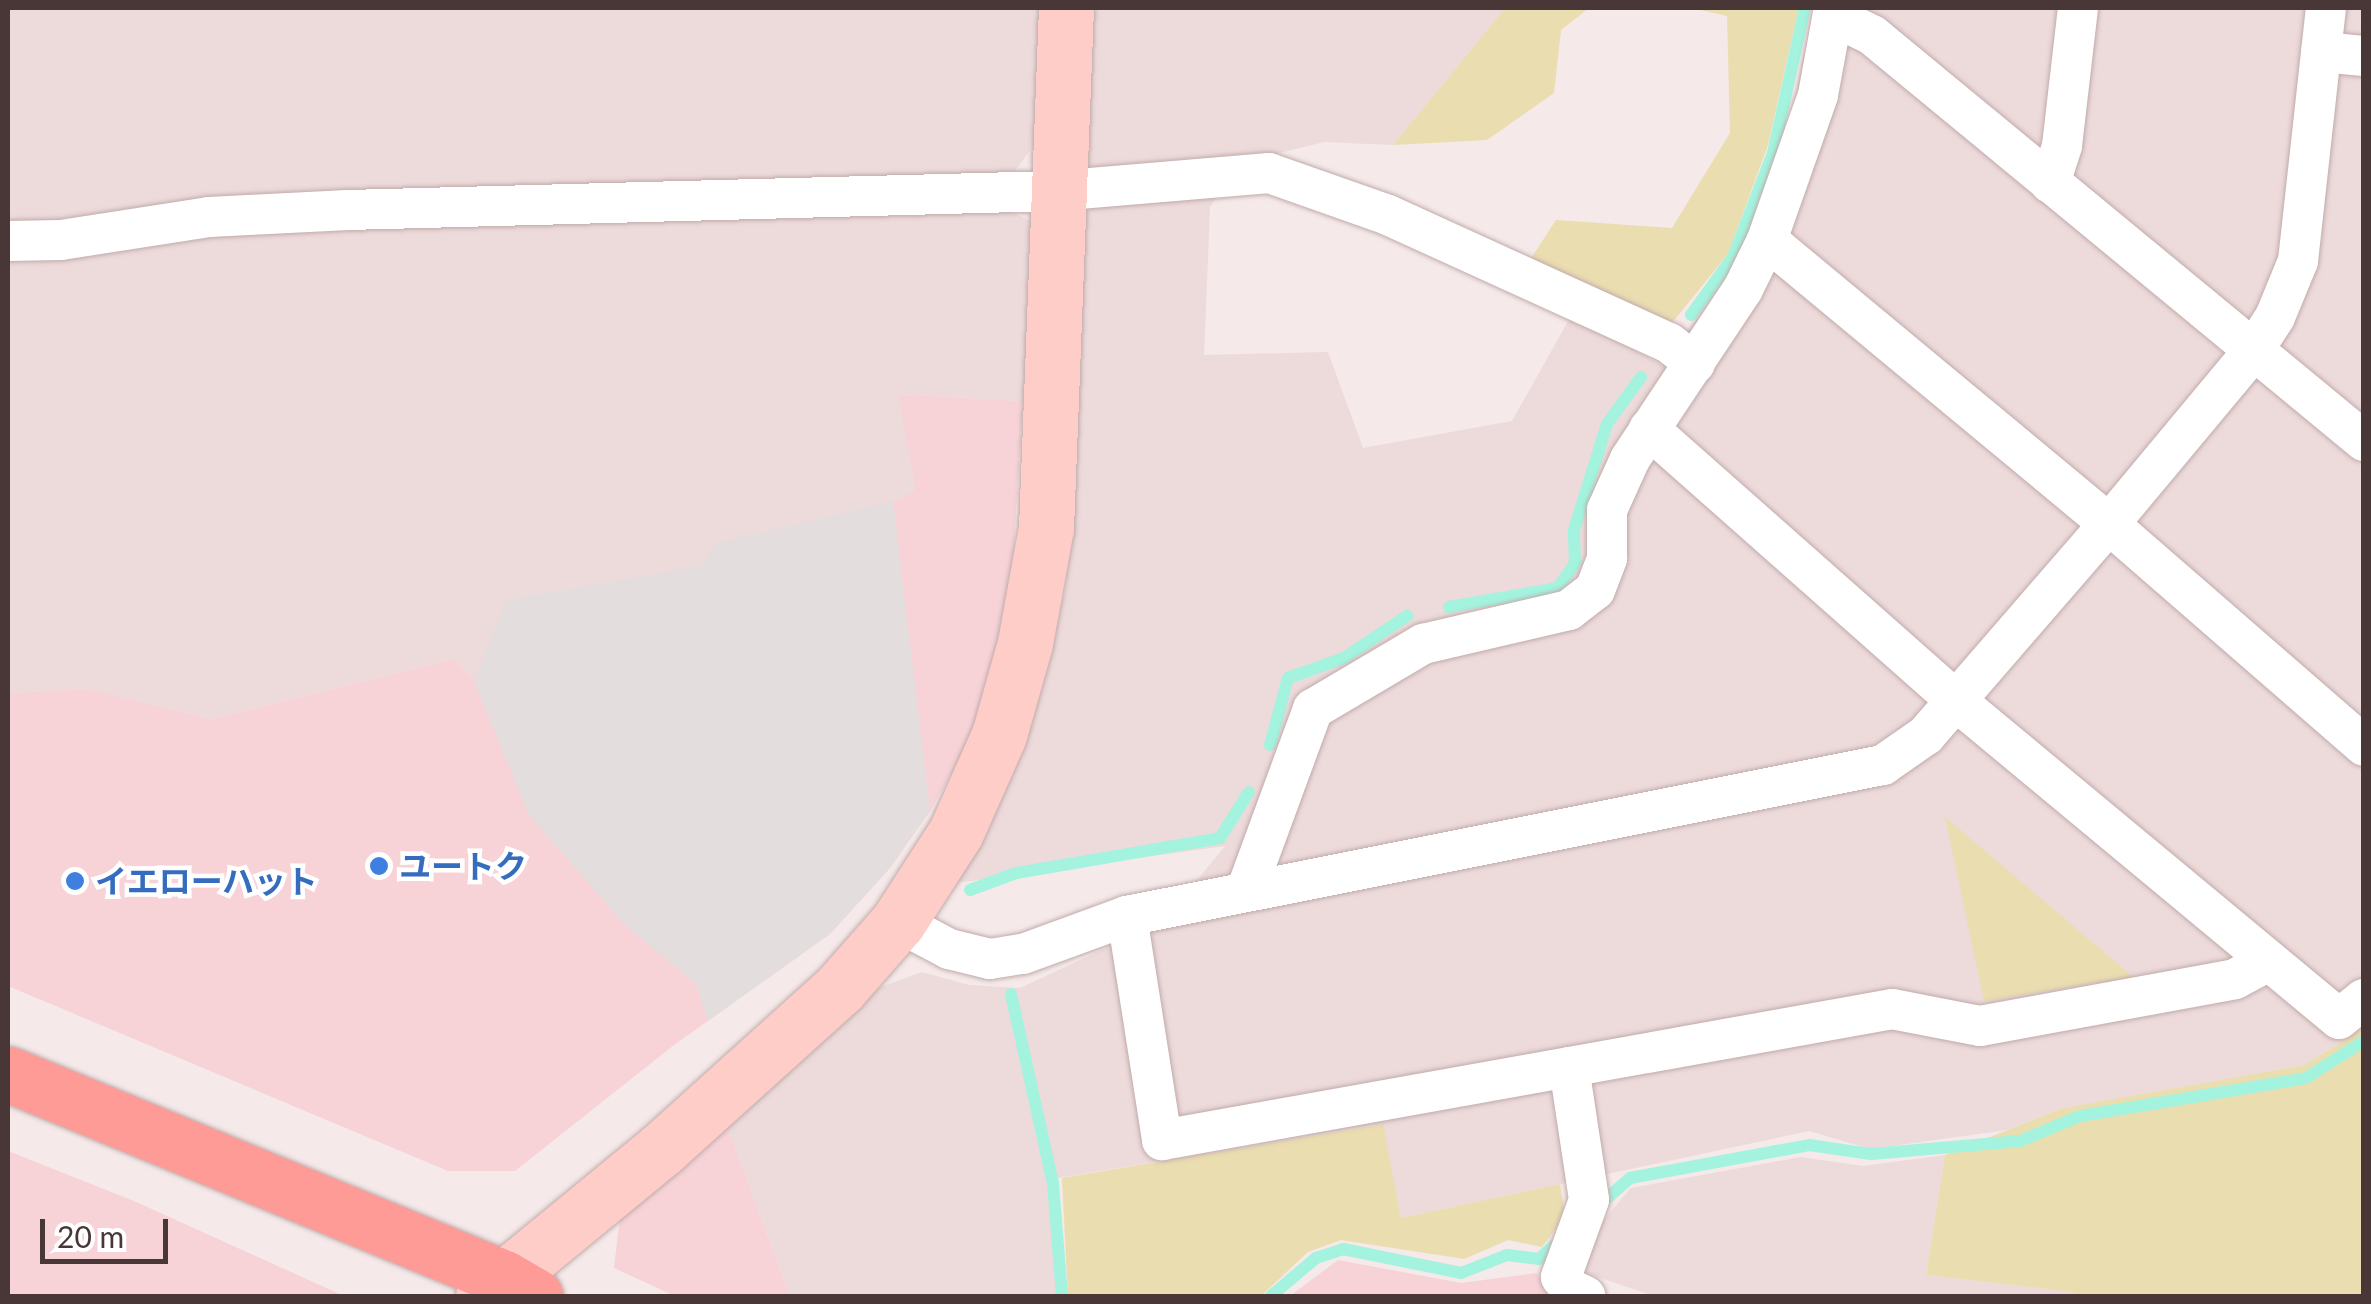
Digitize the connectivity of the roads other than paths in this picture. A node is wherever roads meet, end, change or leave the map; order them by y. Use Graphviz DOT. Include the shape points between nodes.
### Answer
graph roads {
  1 [pos="1066,8"];
  2 [pos="2078,8"];
  3 [pos="2326,8"];
  4 [pos="1834,12"];
  5 [pos="2321,52"];
  6 [pos="2364,56"];
  7 [pos="2050,183"];
  8 [pos="1056,191"];
  9 [pos="1767,240"];
  10 [pos="8,242"];
  11 [pos="2253,351"];
  12 [pos="1694,363"];
  13 [pos="1648,429"];
  14 [pos="2364,441"];
  15 [pos="2109,524"];
  16 [pos="1955,700"];
  17 [pos="2364,746"];
  18 [pos="1246,892"];
  19 [pos="1127,916"];
  20 [pos="898,922"];
  21 [pos="2269,961"];
  22 [pos="2364,999"];
  23 [pos="1569,1067"];
  24 [pos="8,1074"];
  25 [pos="508,1290"];
  26 [pos="1585,1296"];
  1 -- 8 [label="street"];
  2 -- 7 [label="street" via="2062,146"];
  3 -- 5 [label="street"];
  4 -- 7 [label="street" via="1872,35"];
  4 -- 9 [label="street" via="1818,95"];
  5 -- 6 [label="street"];
  5 -- 11 [label="street" via="2298,261"];
  7 -- 11 [label="street"];
  8 -- 10 [label="street" via="348,210 209,218"];
  8 -- 12 [label="street" via="1268,173 1388,215 1669,343"];
  8 -- 20 [label="street" via="1046,528 1024,643 999,735 956,832"];
  9 -- 12 [label="street"];
  9 -- 15 [label="street"];
  11 -- 14 [label="street"];
  11 -- 15 [label="street"];
  12 -- 13 [label="street"];
  13 -- 16 [label="street"];
  13 -- 18 [label="street" via="1606,510 1607,558 1595,590 1569,610 1422,644 1312,708"];
  15 -- 16 [label="street"];
  15 -- 17 [label="street"];
  16 -- 18 [label="street" via="1926,735 1882,765"];
  16 -- 21 [label="street"];
  18 -- 19 [label="street"];
  19 -- 20 [label="street" via="1023,954 990,959 949,949"];
  19 -- 23 [label="street" via="1162,1140"];
  20 -- 25 [label="street" via="840,988"];
  21 -- 22 [label="street" via="2338,1018"];
  21 -- 23 [label="street" via="2234,979 1980,1026 1892,1009"];
  23 -- 26 [label="street" via="1590,1200 1562,1277"];
  24 -- 25 [label="main road"];
}
